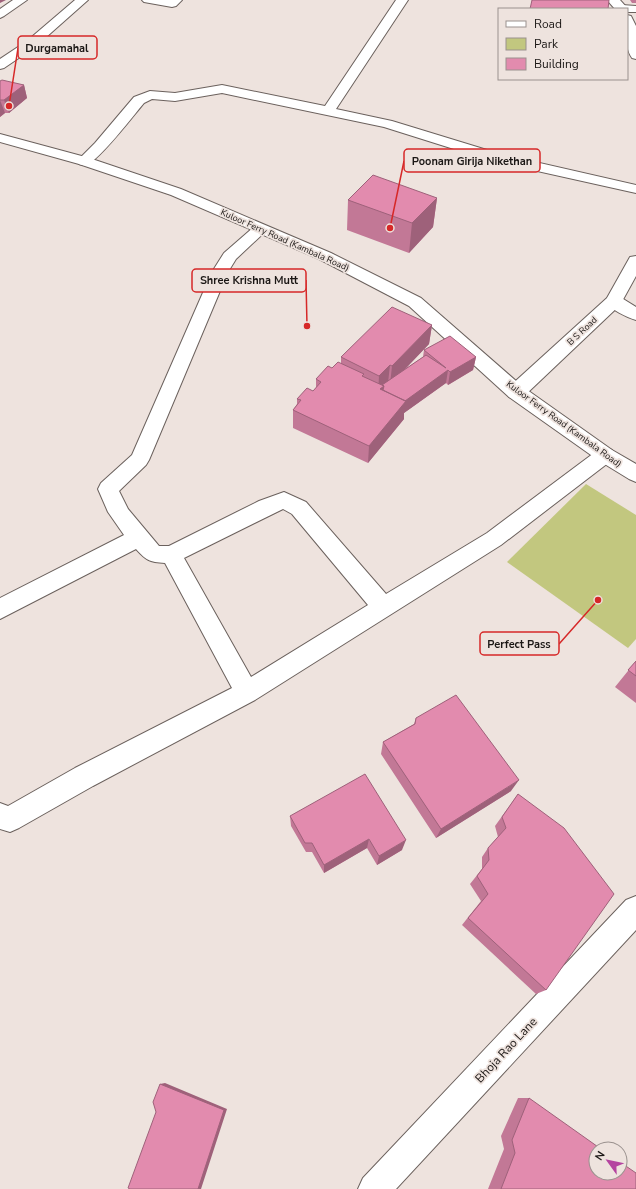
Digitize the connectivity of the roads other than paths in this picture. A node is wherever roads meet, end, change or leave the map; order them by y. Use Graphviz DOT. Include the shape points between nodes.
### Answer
graph roads {
  1 [pos="21,0"];
  2 [pos="82,0"];
  3 [pos="148,0"];
  4 [pos="176,0"];
  5 [pos="402,0"];
  6 [pos="0,14"];
  7 [pos="628,22"];
  8 [pos="636,55"];
  9 [pos="0,65"];
  10 [pos="328,111"];
  11 [pos="0,138"];
  12 [pos="84,161"];
  13 [pos="636,189"];
  14 [pos="260,228"];
  15 [pos="636,261"];
  16 [pos="614,301"];
  17 [pos="636,314"];
  18 [pos="516,392"];
  19 [pos="605,455"];
  20 [pos="636,474"];
  21 [pos="138,538"];
  22 [pos="171,556"];
  23 [pos="384,608"];
  24 [pos="0,609"];
  25 [pos="247,692"];
  26 [pos="0,816"];
  27 [pos="636,910"];
  28 [pos="374,1189"];
  1 -- 6 [label="street"];
  2 -- 9 [label="street" via="31,44"];
  3 -- 4 [label="street" via="172,4"];
  5 -- 10 [label="street"];
  7 -- 8 [label="street"];
  10 -- 12 [label="street" via="222,89 175,97 150,95 139,100"];
  10 -- 13 [label="street" via="387,124 497,158"];
  11 -- 12 [label="street, Kuloor Ferry Road (Kambala Road)"];
  12 -- 14 [label="street, Kuloor Ferry Road (Kambala Road)" via="176,192"];
  14 -- 18 [label="street, Kuloor Ferry Road (Kambala Road)" via="325,256 415,302"];
  14 -- 21 [label="street" via="230,256 220,272 139,460 108,489 110,500"];
  15 -- 16 [label="street, B S Road"];
  16 -- 17 [label="street"];
  16 -- 18 [label="street, B S Road"];
  18 -- 19 [label="street, Kuloor Ferry Road (Kambala Road)"];
  19 -- 20 [label="street, Kuloor Ferry Road (Kambala Road)"];
  19 -- 23 [label="street" via="494,540"];
  21 -- 22 [label="street" via="154,554"];
  21 -- 24 [label="street"];
  22 -- 23 [label="street" via="284,500 298,508"];
  22 -- 25 [label="street"];
  23 -- 25 [label="street"];
  25 -- 26 [label="street" via="84,777 10,819"];
  27 -- 28 [label="street, Bhoja Rao Lane"];
}
